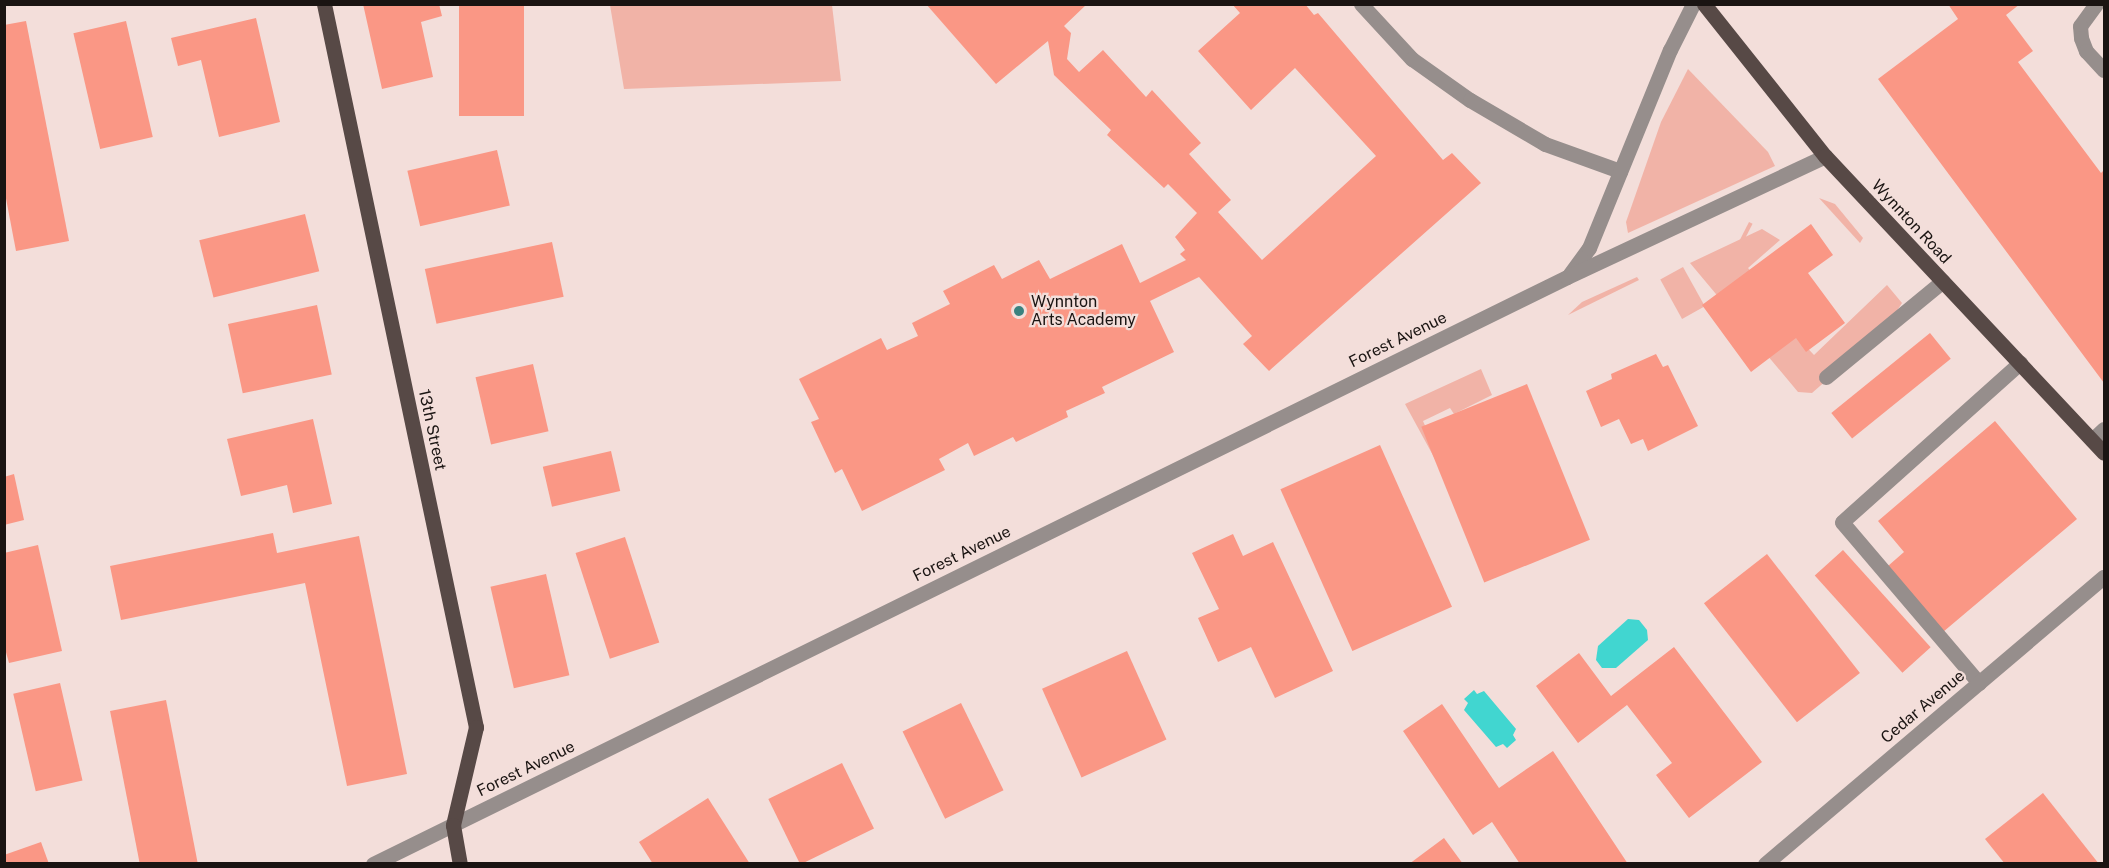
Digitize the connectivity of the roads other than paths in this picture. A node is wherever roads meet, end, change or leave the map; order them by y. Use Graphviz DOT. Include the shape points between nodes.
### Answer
graph roads {
  1 [pos="324,4"];
  2 [pos="1361,4"];
  3 [pos="1693,4"];
  4 [pos="1704,4"];
  5 [pos="2096,4"];
  6 [pos="2104,70"];
  7 [pos="1825,156"];
  8 [pos="1620,171"];
  9 [pos="1567,278"];
  10 [pos="1943,281"];
  11 [pos="2020,363"];
  12 [pos="1826,377"];
  13 [pos="2104,429"];
  14 [pos="2092,440"];
  15 [pos="2104,453"];
  16 [pos="2104,577"];
  17 [pos="1978,683"];
  18 [pos="453,825"];
  19 [pos="373,864"];
  20 [pos="460,864"];
  21 [pos="1765,864"];
  1 -- 18 [label="main road, 13th Street" via="476,727"];
  2 -- 8 [label="street" via="1412,59 1470,100 1545,144"];
  3 -- 8 [label="street, Forest Avenue"];
  4 -- 7 [label="main road, Wynnton Road"];
  5 -- 6 [label="street" via="2080,26 2081,38 2086,51"];
  7 -- 9 [label="street, Forest Avenue"];
  7 -- 10 [label="main road, Wynnton Road"];
  8 -- 9 [label="street, Forest Avenue" via="1589,248"];
  9 -- 18 [label="street, Forest Avenue"];
  10 -- 11 [label="main road, Wynnton Road"];
  10 -- 12 [label="street"];
  11 -- 14 [label="main road, Wynnton Road"];
  11 -- 17 [label="street" via="1842,522"];
  13 -- 14 [label="street"];
  14 -- 15 [label="main road, Wynnton Road"];
  16 -- 17 [label="street, Cedar Avenue"];
  17 -- 21 [label="street, Cedar Avenue"];
  18 -- 19 [label="street, Forest Avenue"];
  18 -- 20 [label="main road, 13th Street"];
}
